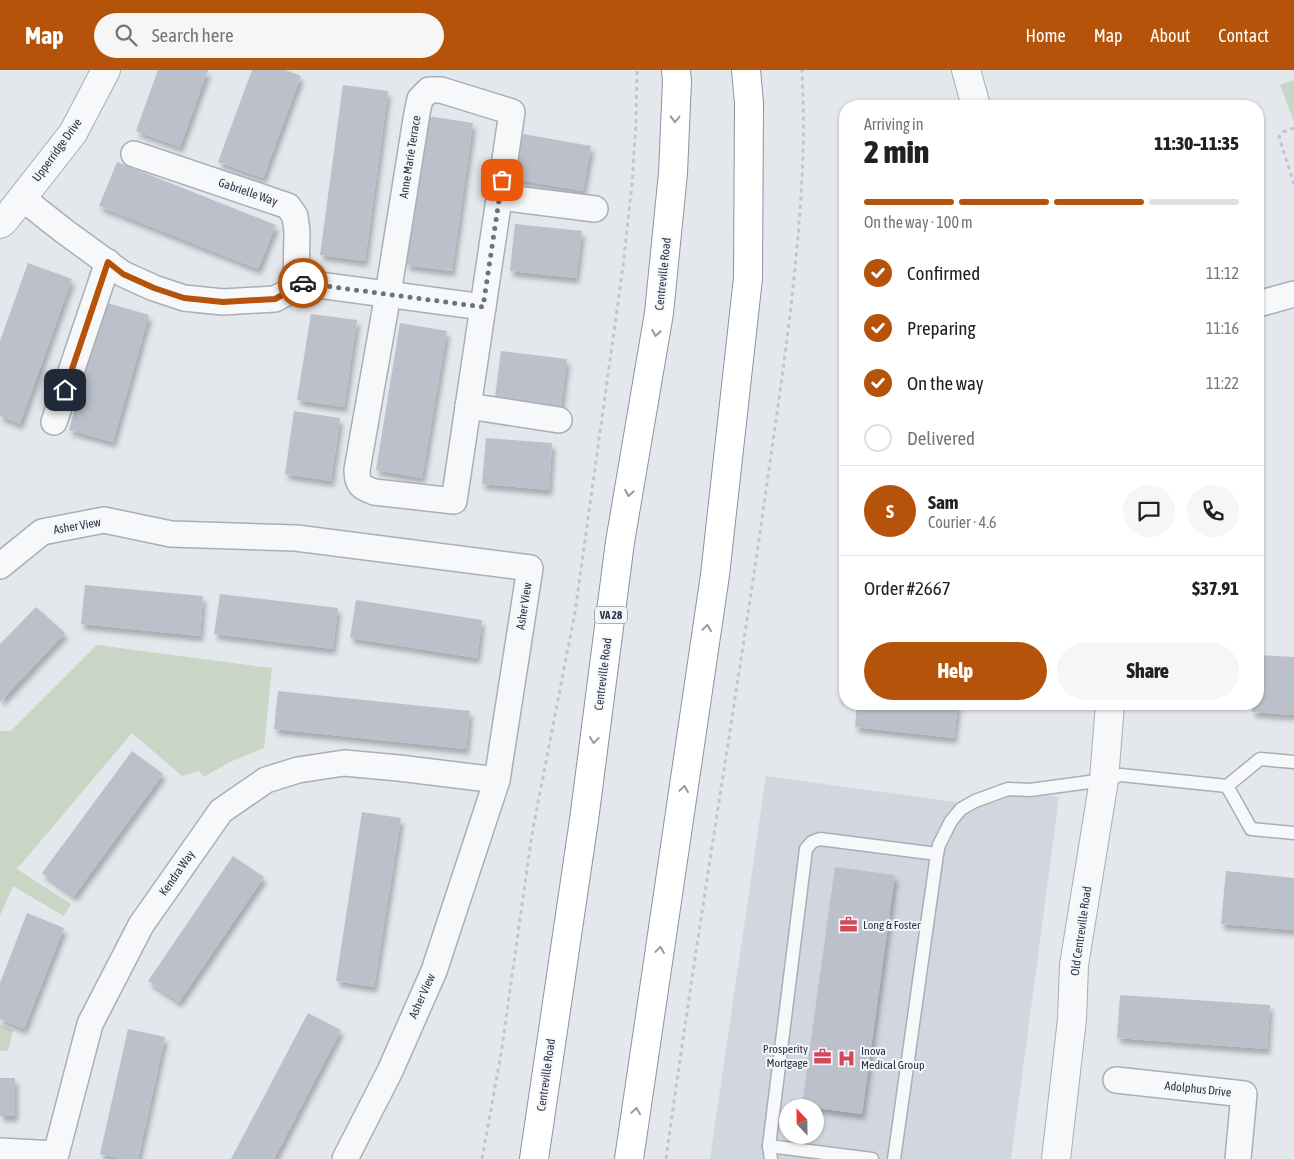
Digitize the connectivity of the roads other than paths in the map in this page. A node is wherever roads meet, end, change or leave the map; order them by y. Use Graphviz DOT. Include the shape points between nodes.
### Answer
graph roads {
  1 [pos="106,70"];
  2 [pos="676,70"];
  3 [pos="746,70"];
  4 [pos="966,70"];
  5 [pos="974,100"];
  6 [pos="134,154"];
  7 [pos="499,197"];
  8 [pos="22,198"];
  9 [pos="595,209"];
  10 [pos="0,224"];
  11 [pos="108,262"];
  12 [pos="296,282"];
  13 [pos="388,294"];
  14 [pos="1294,294"];
  15 [pos="1264,302"];
  16 [pos="483,307"];
  17 [pos="468,406"];
  18 [pos="559,420"];
  19 [pos="54,422"];
  20 [pos="0,566"];
  21 [pos="1110,710"];
  22 [pos="1294,762"];
  23 [pos="497,780"];
  24 [pos="1104,780"];
  25 [pos="1228,786"];
  26 [pos="1294,833"];
  27 [pos="937,854"];
  28 [pos="1116,1080"];
  29 [pos="0,1151"];
  30 [pos="770,1153"];
  31 [pos="345,1159"];
  32 [pos="534,1159"];
  33 [pos="629,1159"];
  34 [pos="872,1159"];
  35 [pos="894,1159"];
  36 [pos="1056,1159"];
  37 [pos="1238,1159"];
  1 -- 8 [label="street, Upperridge Drive" via="73,133"];
  2 -- 32 [label="highway, Centreville Road / VA 28, one-way" via="673,173 660,313 620,542 584,820"];
  33 -- 3 [label="highway, one-way" via="715,575 748,278 749,103"];
  4 -- 5 [label="street"];
  6 -- 12 [label="street, Gabrielle Way" via="288,206 295,216 297,232"];
  7 -- 9 [label="street"];
  7 -- 13 [label="street, Anne Marie Terrace" via="512,112 441,90 429,90 420,99 417,112"];
  7 -- 16 [label="street, Anne Marie Terrace"];
  8 -- 10 [label="street, Upperridge Drive"];
  8 -- 11 [label="street"];
  11 -- 12 [label="street" via="123,274 184,298 223,302 275,299 288,292"];
  11 -- 19 [label="street"];
  12 -- 13 [label="street"];
  13 -- 16 [label="street"];
  13 -- 17 [label="street, Anne Marie Terrace" via="356,470 362,487 374,492 454,501"];
  14 -- 15 [label="street"];
  16 -- 17 [label="street, Anne Marie Terrace"];
  17 -- 18 [label="street"];
  20 -- 23 [label="street, Asher View" via="42,532 104,520 171,534 296,538 530,568"];
  21 -- 24 [label="street, Old Centreville Road"];
  22 -- 25 [label="lane" via="1260,759"];
  23 -- 29 [label="street, Kendra Way" via="344,763 298,770 266,780 220,811 141,925 90,1024 56,1154"];
  23 -- 31 [label="street, Asher View" via="434,971 390,1071"];
  24 -- 25 [label="lane" via="1122,776"];
  24 -- 27 [label="lane" via="1030,790 1008,789 975,801 961,809 951,821"];
  24 -- 36 [label="street, Old Centreville Road" via="1074,965 1072,1019"];
  25 -- 26 [label="lane" via="1251,828"];
  27 -- 30 [label="lane" via="820,839 806,849"];
  27 -- 35 [label="lane"];
  28 -- 37 [label="street, Adolphus Drive" via="1244,1094"];
  30 -- 34 [label="lane"];
}
